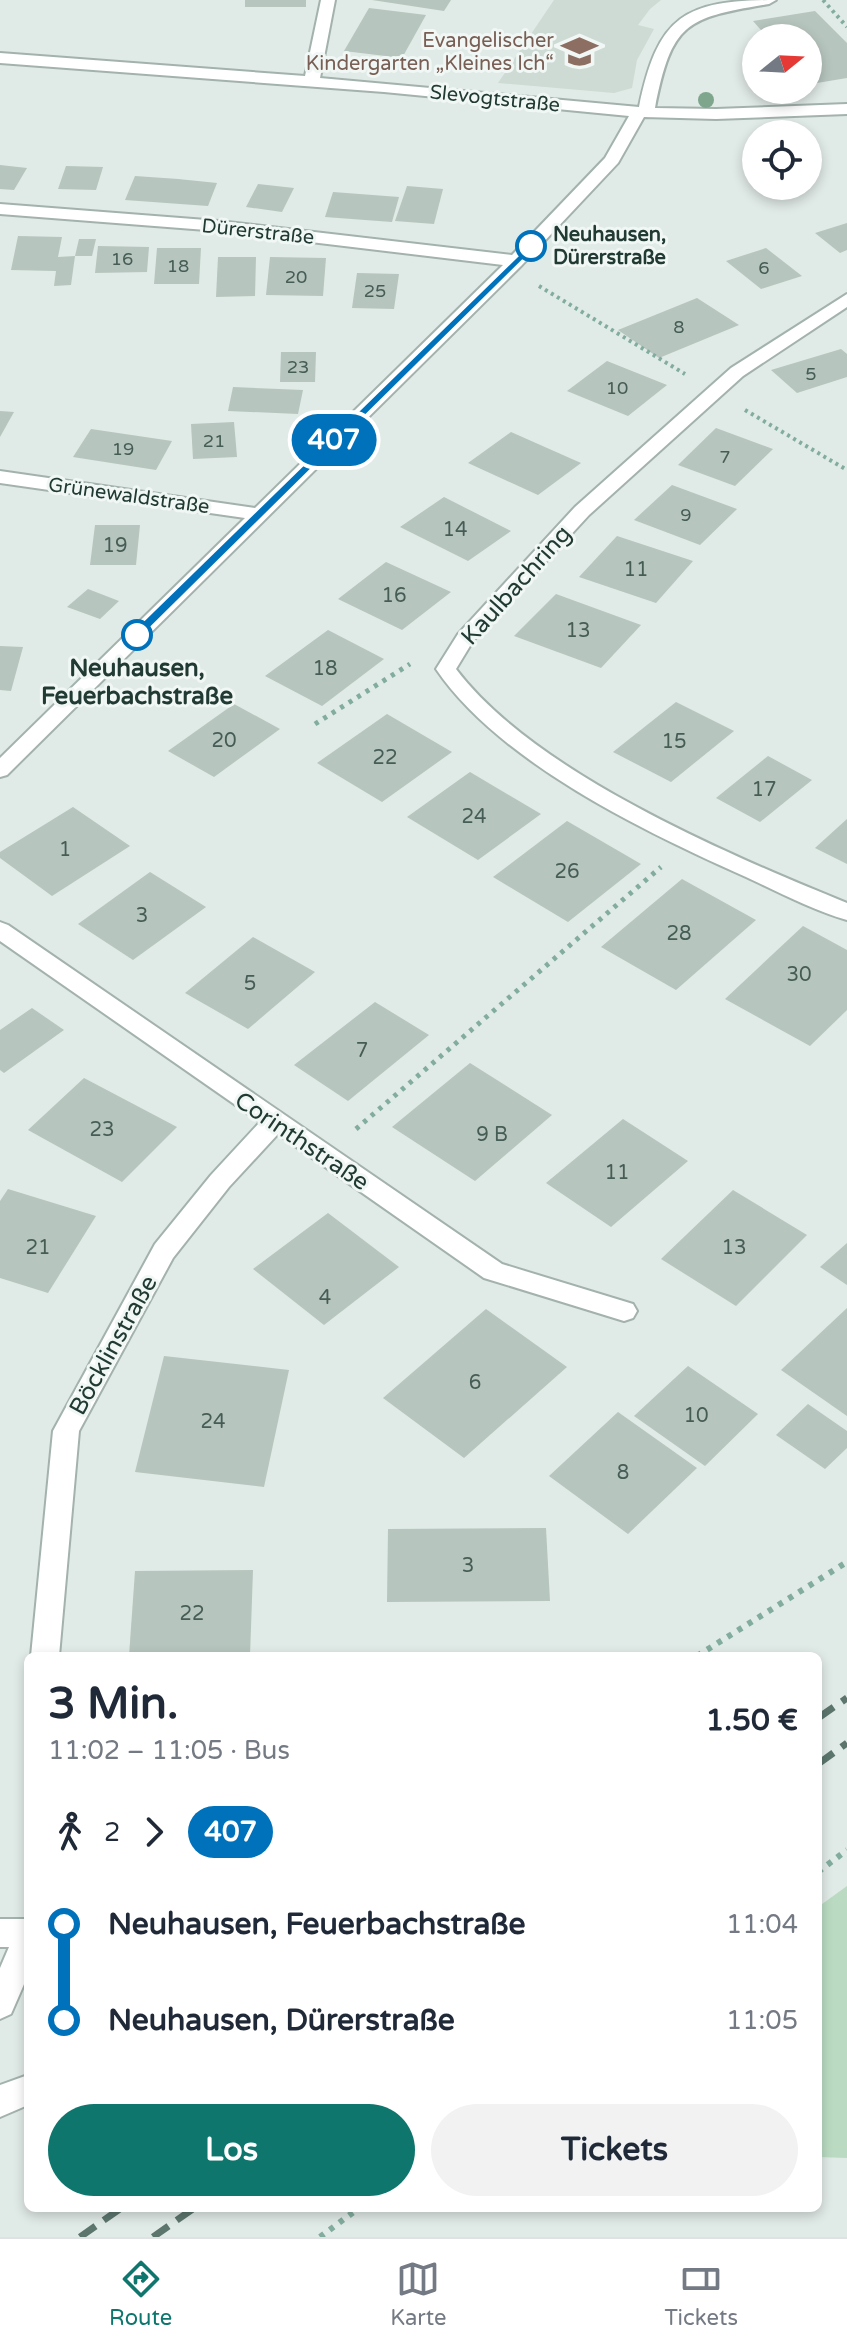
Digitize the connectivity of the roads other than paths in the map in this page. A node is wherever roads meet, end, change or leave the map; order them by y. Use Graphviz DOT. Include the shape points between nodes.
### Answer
graph roads {
  1 [pos="328,0"];
  2 [pos="769,0"];
  3 [pos="0,58"];
  4 [pos="312,81"];
  5 [pos="847,109"];
  6 [pos="642,112"];
  7 [pos="0,209"];
  8 [pos="512,264"];
  9 [pos="847,299"];
  10 [pos="0,477"];
  11 [pos="259,514"];
  12 [pos="0,770"];
  13 [pos="847,912"];
  14 [pos="0,930"];
  15 [pos="274,1123"];
  16 [pos="624,1311"];
  17 [pos="45,1652"];
  18 [pos="0,1933"];
  19 [pos="24,1936"];
  20 [pos="24,1946"];
  21 [pos="0,2004"];
  22 [pos="24,2092"];
  23 [pos="0,2101"];
  1 -- 4 [label="street"];
  2 -- 6 [label="street" via="711,10 682,22 656,60"];
  3 -- 4 [label="street, Slevogtstraße"];
  4 -- 6 [label="street, Slevogtstraße"];
  5 -- 6 [label="street, Slevogtstraße"];
  6 -- 8 [label="street" via="612,160"];
  7 -- 8 [label="street, Dürerstraße" via="219,226"];
  8 -- 11 [label="street"];
  9 -- 13 [label="street, Kaulbachring" via="737,372 582,511 465,638 446,669 464,695 502,731 617,805 689,843"];
  10 -- 11 [label="street, Grünewaldstraße"];
  11 -- 12 [label="street"];
  14 -- 15 [label="street, Corinthstraße"];
  15 -- 16 [label="street, Corinthstraße" via="493,1271"];
  15 -- 17 [label="street, Böcklinstraße" via="164,1251 66,1431"];
  18 -- 19 [label="street"];
  20 -- 21 [label="street"];
  22 -- 23 [label="street"];
}
